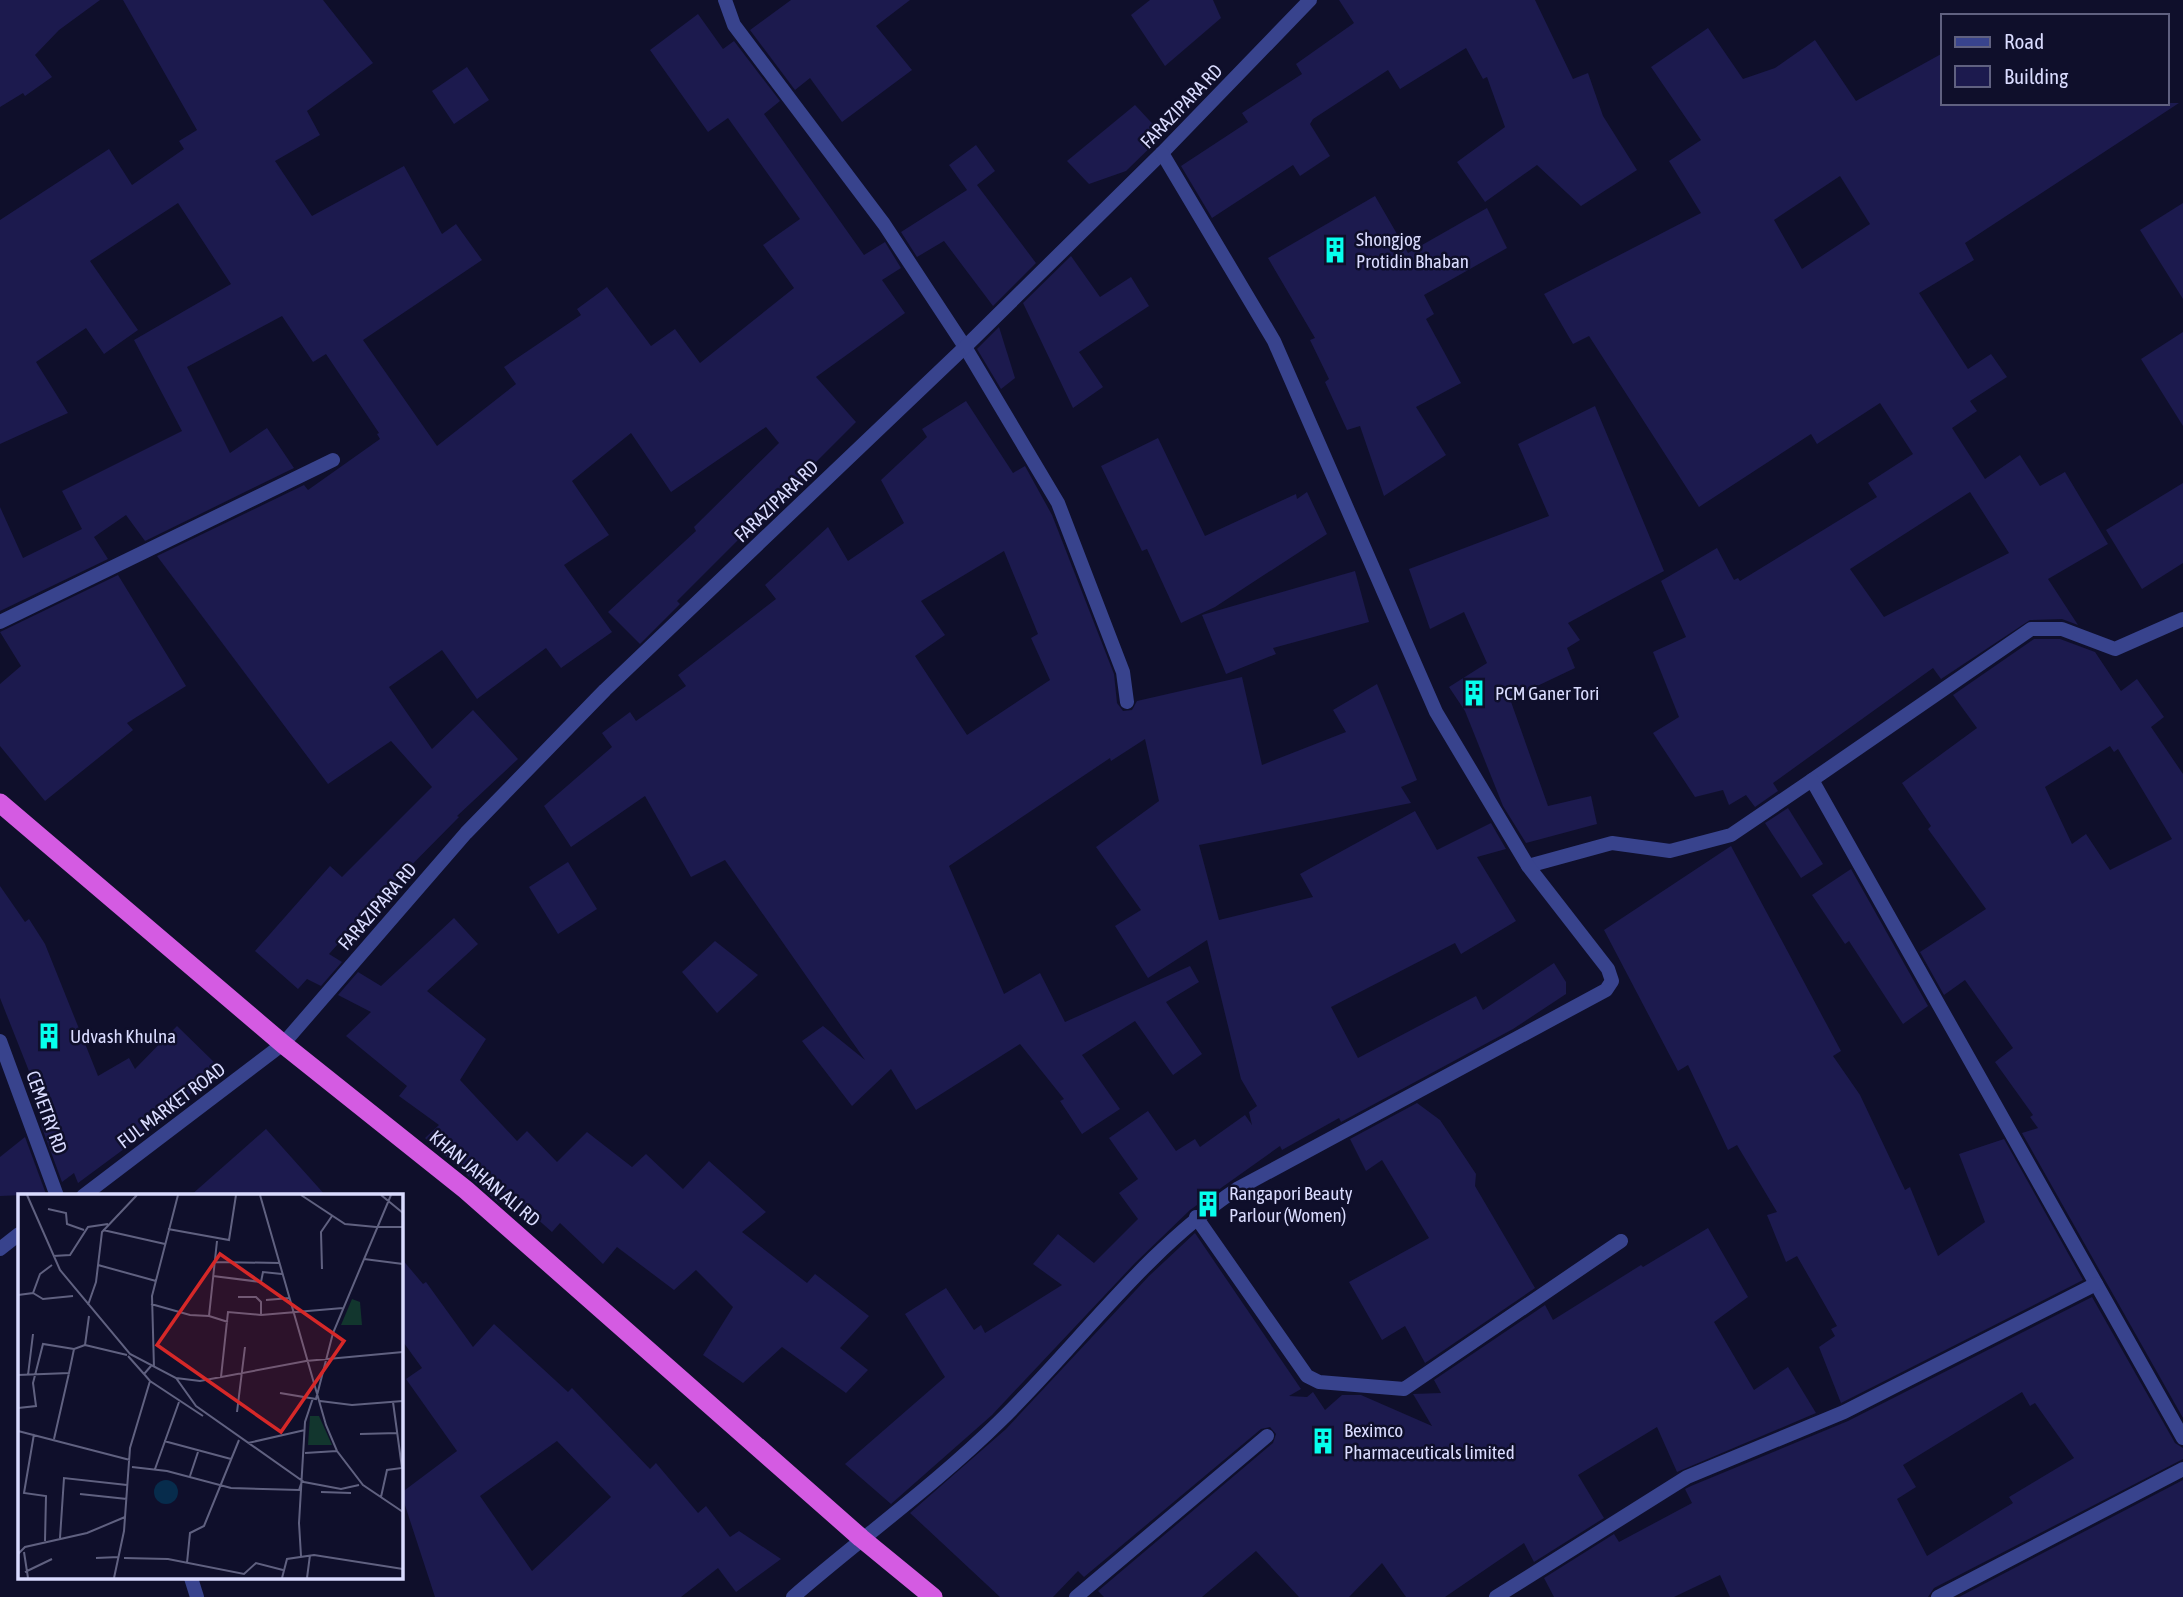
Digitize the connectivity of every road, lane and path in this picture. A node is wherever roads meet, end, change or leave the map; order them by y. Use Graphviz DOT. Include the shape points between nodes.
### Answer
graph roads {
  1 [pos="725,0"];
  2 [pos="1310,0"];
  3 [pos="1162,153"];
  4 [pos="965,347"];
  5 [pos="333,460"];
  6 [pos="2183,619"];
  7 [pos="0,622"];
  8 [pos="1127,702"];
  9 [pos="1812,780"];
  10 [pos="0,803"];
  11 [pos="1528,866"];
  12 [pos="0,1041"];
  13 [pos="283,1044"];
  14 [pos="56,1194"];
  15 [pos="86,1194"];
  16 [pos="1196,1217"];
  17 [pos="18,1235"];
  18 [pos="1621,1241"];
  19 [pos="0,1249"];
  20 [pos="2096,1284"];
  21 [pos="1267,1436"];
  22 [pos="2183,1438"];
  23 [pos="2183,1469"];
  24 [pos="861,1538"];
  25 [pos="192,1580"];
  26 [pos="197,1597"];
  27 [pos="793,1597"];
  28 [pos="933,1597"];
  29 [pos="1076,1597"];
  30 [pos="1496,1597"];
  31 [pos="1938,1597"];
  1 -- 4 [label="street" via="734,25 884,223"];
  2 -- 3 [label="street, FARAZIPARA RD"];
  3 -- 4 [label="street, FARAZIPARA RD"];
  3 -- 11 [label="street" via="1274,341 1436,712"];
  4 -- 8 [label="street" via="1058,503 1123,672"];
  4 -- 13 [label="street, FARAZIPARA RD" via="605,690 466,832"];
  5 -- 7 [label="street"];
  6 -- 9 [label="street" via="2115,649 2062,629 2031,629"];
  9 -- 11 [label="street" via="1731,835 1670,851 1612,843"];
  9 -- 20 [label="street"];
  10 -- 13 [label="highway, KHAN JAHAN ALI RD"];
  11 -- 16 [label="street" via="1608,969 1612,981 1606,990 1237,1189"];
  12 -- 14 [label="street, CEMETRY RD"];
  13 -- 15 [label="street, FUL MARKET ROAD"];
  13 -- 24 [label="highway, KHAN JAHAN ALI RD" via="466,1190"];
  16 -- 18 [label="street" via="1307,1376 1319,1382 1404,1389"];
  16 -- 24 [label="street" via="1141,1269 999,1422"];
  17 -- 19 [label="street"];
  20 -- 22 [label="street"];
  20 -- 30 [label="street" via="1844,1412 1688,1477"];
  21 -- 29 [label="street"];
  23 -- 31 [label="street"];
  24 -- 27 [label="street"];
  24 -- 28 [label="highway, KHAN JAHAN ALI RD"];
  25 -- 26 [label="street"];
}
